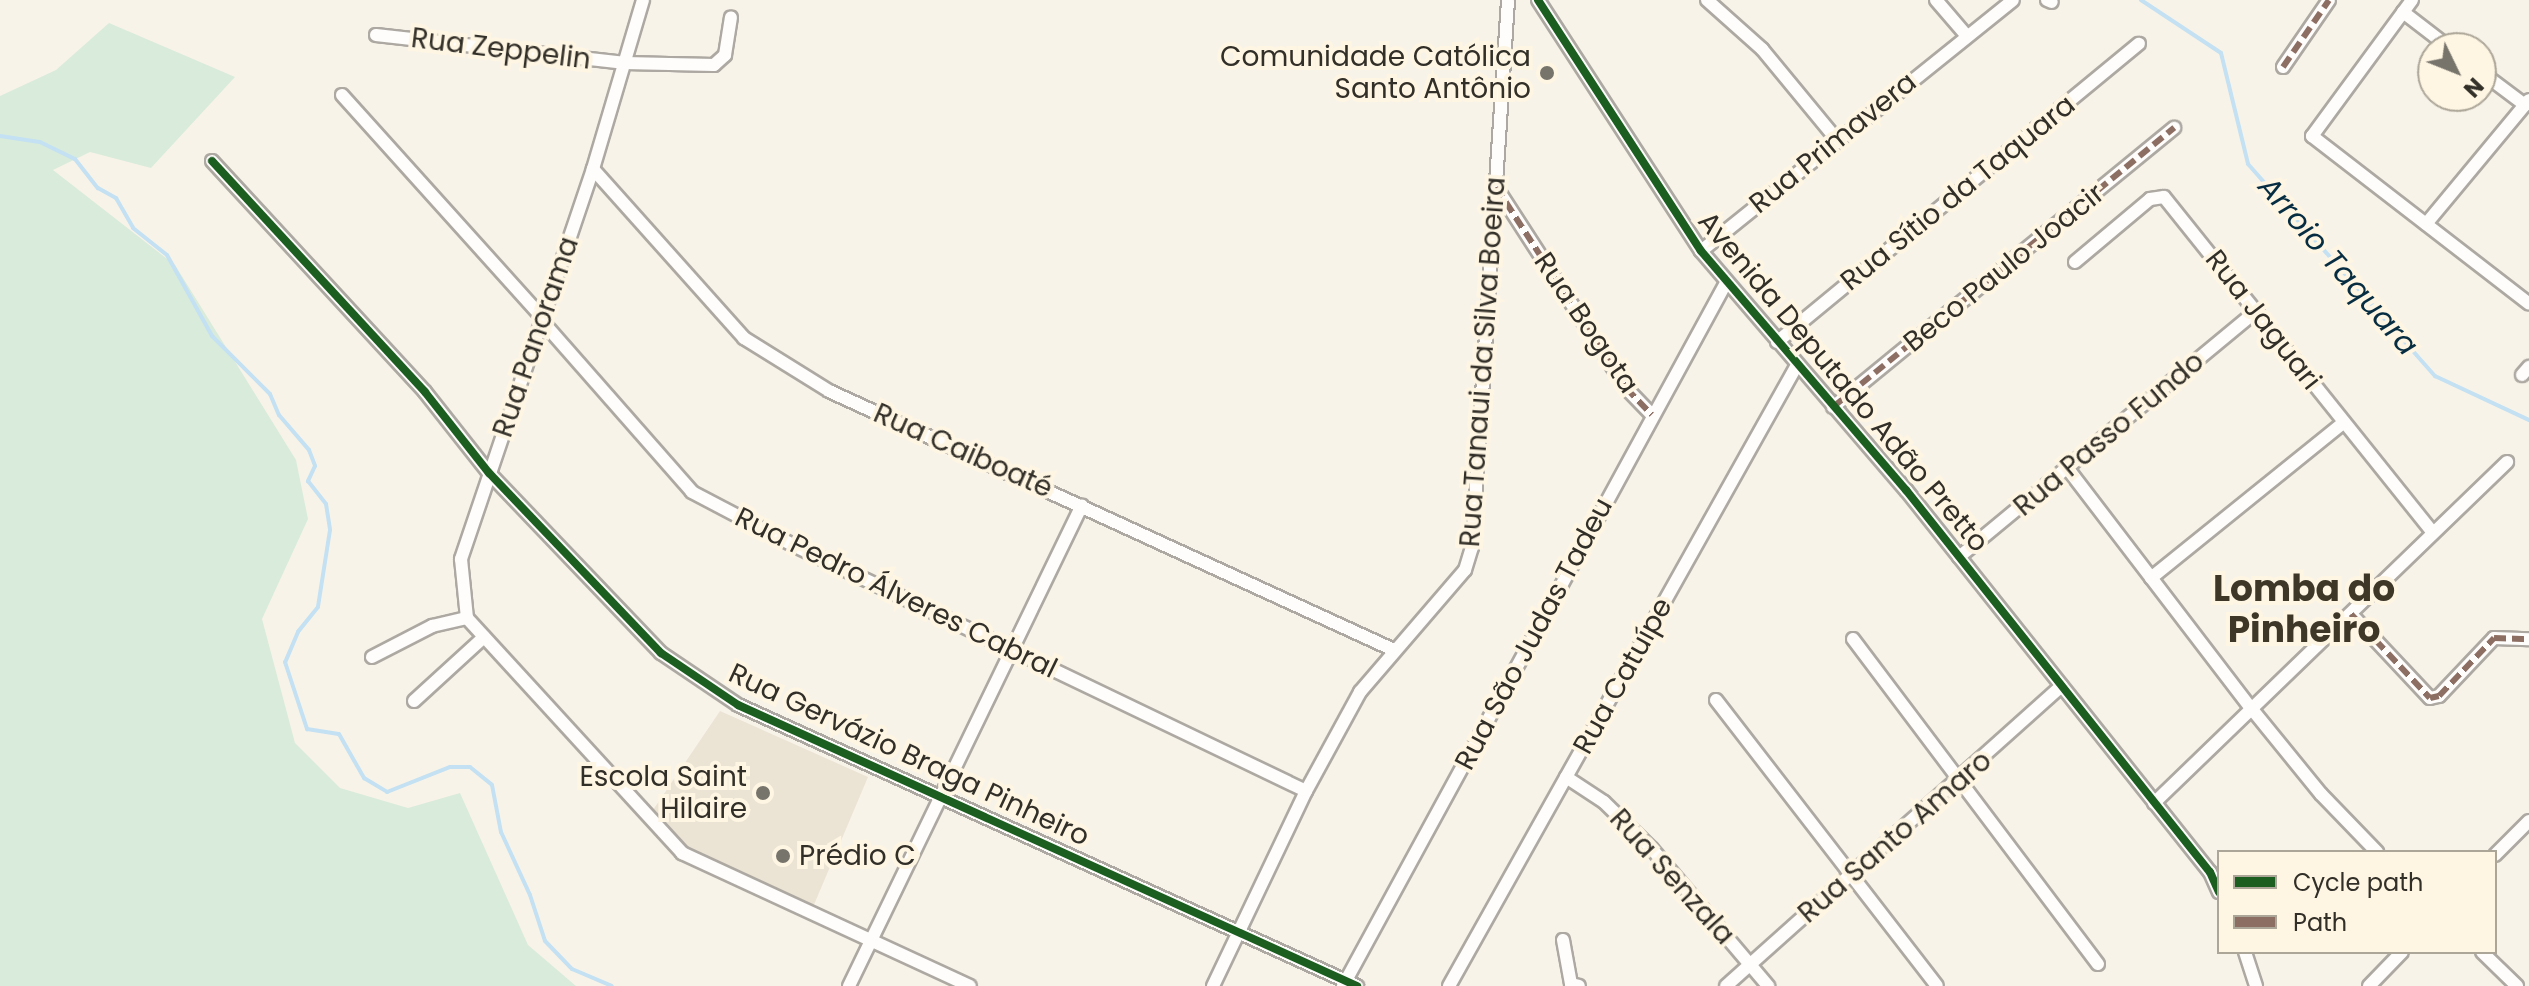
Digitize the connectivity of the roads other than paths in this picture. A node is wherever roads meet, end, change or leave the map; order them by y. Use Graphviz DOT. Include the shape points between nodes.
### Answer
graph roads {
  1 [pos="643,0"];
  2 [pos="1508,0"];
  3 [pos="1538,0"];
  4 [pos="1707,0"];
  5 [pos="1936,0"];
  6 [pos="2013,0"];
  7 [pos="2329,0"];
  8 [pos="2412,0"];
  9 [pos="2403,12"];
  10 [pos="731,17"];
  11 [pos="2429,32"];
  12 [pos="376,35"];
  13 [pos="1966,35"];
  14 [pos="2139,44"];
  15 [pos="625,63"];
  16 [pos="2283,67"];
  17 [pos="2497,82"];
  18 [pos="342,95"];
  19 [pos="2527,102"];
  20 [pos="2174,128"];
  21 [pos="1837,140"];
  22 [pos="212,161"];
  23 [pos="593,169"];
  24 [pos="1496,187"];
  25 [pos="2426,224"];
  26 [pos="1701,251"];
  27 [pos="2075,262"];
  28 [pos="1726,283"];
  29 [pos="2529,304"];
  30 [pos="2258,310"];
  31 [pos="542,319"];
  32 [pos="1777,342"];
  33 [pos="1796,367"];
  34 [pos="1833,407"];
  35 [pos="1652,415"];
  36 [pos="2343,423"];
  37 [pos="2507,462"];
  38 [pos="2068,469"];
  39 [pos="489,473"];
  40 [pos="1082,505"];
  41 [pos="2432,532"];
  42 [pos="1959,557"];
  43 [pos="2151,578"];
  44 [pos="2351,614"];
  45 [pos="467,618"];
  46 [pos="484,637"];
  47 [pos="1853,639"];
  48 [pos="2529,639"];
  49 [pos="1009,649"];
  50 [pos="1394,650"];
  51 [pos="372,657"];
  52 [pos="2062,686"];
  53 [pos="1716,700"];
  54 [pos="414,701"];
  55 [pos="2251,708"];
  56 [pos="1566,777"];
  57 [pos="1959,783"];
  58 [pos="1306,791"];
  59 [pos="940,796"];
  60 [pos="2154,803"];
  61 [pos="2529,821"];
  62 [pos="2375,850"];
  63 [pos="2497,853"];
  64 [pos="1852,874"];
  65 [pos="2217,888"];
  66 [pos="1242,933"];
  67 [pos="870,938"];
  68 [pos="1563,940"];
  69 [pos="2246,954"];
  70 [pos="2400,954"];
  71 [pos="2484,954"];
  72 [pos="1750,964"];
  73 [pos="2098,964"];
  74 [pos="1348,984"];
  75 [pos="1573,985"];
  76 [pos="849,986"];
  77 [pos="970,986"];
  78 [pos="1213,986"];
  79 [pos="1449,986"];
  80 [pos="1726,986"];
  81 [pos="1768,986"];
  82 [pos="1937,986"];
  83 [pos="2256,986"];
  84 [pos="2369,986"];
  85 [pos="2517,986"];
  1 -- 15 [label="street, Rua Panorama"];
  2 -- 24 [label="street, Rua Tanaui da Silva Boeira"];
  3 -- 26 [label="street, Avenida Deputado Adão Pretto"];
  4 -- 21 [label="street" via="1762,49"];
  5 -- 13 [label="street"];
  6 -- 13 [label="street, Rua Primavera"];
  7 -- 16 [label="street"];
  8 -- 9 [label="street"];
  9 -- 11 [label="street"];
  9 -- 25 [label="street" via="2312,136"];
  10 -- 15 [label="street, Rua Zeppelin" via="725,55 714,65"];
  12 -- 15 [label="street, Rua Zeppelin"];
  13 -- 21 [label="street, Rua Primavera"];
  14 -- 32 [label="street, Rua Sítio da Taquara"];
  15 -- 23 [label="street, Rua Panorama"];
  17 -- 19 [label="street"];
  18 -- 31 [label="street, Rua Pedro Álveres Cabral"];
  19 -- 25 [label="street"];
  20 -- 34 [label="street, Beco Paulo Joacir"];
  21 -- 26 [label="street, Rua Primavera"];
  22 -- 39 [label="street, Rua Gervázio Braga Pinheiro" via="425,392"];
  23 -- 31 [label="street, Rua Panorama"];
  23 -- 40 [label="street, Rua Caiboaté" via="744,338 829,391"];
  24 -- 35 [label="street, Rua Bogota" via="1626,388"];
  24 -- 50 [label="street, Rua Tanaui da Silva Boeira" via="1472,547 1465,570"];
  25 -- 29 [label="street"];
  26 -- 28 [label="street, Avenida Deputado Adão Pretto"];
  27 -- 30 [label="street, Rua Jaguari" via="2150,199 2164,197"];
  28 -- 32 [label="street, Avenida Deputado Adão Pretto"];
  28 -- 35 [label="street, Rua São Judas Tadeu"];
  30 -- 36 [label="street, Rua Jaguari"];
  30 -- 38 [label="street, Rua Passo Fundo"];
  31 -- 39 [label="street, Rua Panorama"];
  31 -- 49 [label="street, Rua Pedro Álveres Cabral" via="692,492"];
  32 -- 33 [label="street, Avenida Deputado Adão Pretto"];
  33 -- 34 [label="street, Avenida Deputado Adão Pretto"];
  33 -- 56 [label="street, Rua Catuípe"];
  34 -- 42 [label="street, Avenida Deputado Adão Pretto"];
  35 -- 74 [label="street, Rua São Judas Tadeu"];
  36 -- 41 [label="street, Rua Jaguari"];
  36 -- 43 [label="street"];
  37 -- 41 [label="street"];
  38 -- 42 [label="street, Rua Passo Fundo"];
  38 -- 43 [label="street"];
  39 -- 45 [label="street, Rua Panorama" via="461,559"];
  39 -- 59 [label="street, Rua Gervázio Braga Pinheiro" via="661,653 738,705"];
  40 -- 49 [label="street"];
  40 -- 50 [label="street, Rua Caiboaté"];
  41 -- 44 [label="street"];
  42 -- 52 [label="street, Avenida Deputado Adão Pretto"];
  43 -- 55 [label="street"];
  44 -- 48 [label="street" via="2430,698 2439,696 2494,638"];
  44 -- 55 [label="street"];
  45 -- 46 [label="street"];
  45 -- 51 [label="street" via="432,626"];
  46 -- 54 [label="street"];
  46 -- 67 [label="street" via="682,853"];
  47 -- 57 [label="street"];
  49 -- 58 [label="street, Rua Pedro Álveres Cabral"];
  49 -- 59 [label="street"];
  50 -- 58 [label="street, Rua Tanaui da Silva Boeira" via="1360,692"];
  52 -- 57 [label="street, Rua Santo Amaro"];
  52 -- 60 [label="street, Avenida Deputado Adão Pretto"];
  53 -- 64 [label="street"];
  55 -- 60 [label="street"];
  55 -- 62 [label="street"];
  56 -- 72 [label="street, Rua Senzala" via="1604,802 1652,849"];
  56 -- 79 [label="street, Rua Catuípe"];
  57 -- 64 [label="street, Rua Santo Amaro"];
  57 -- 73 [label="street"];
  58 -- 66 [label="street, Rua Tanaui da Silva Boeira"];
  59 -- 66 [label="street, Rua Gervázio Braga Pinheiro"];
  59 -- 67 [label="street"];
  60 -- 65 [label="street, Avenida Deputado Adão Pretto"];
  61 -- 63 [label="street"];
  64 -- 72 [label="street, Rua Santo Amaro"];
  64 -- 82 [label="street"];
  66 -- 74 [label="street, Rua Gervázio Braga Pinheiro"];
  66 -- 78 [label="street, Rua Tanaui da Silva Boeira"];
  67 -- 76 [label="street"];
  67 -- 77 [label="street"];
  68 -- 75 [label="street"];
  69 -- 83 [label="street"];
  70 -- 84 [label="street"];
  71 -- 85 [label="street"];
  72 -- 80 [label="street, Rua Santo Amaro"];
  72 -- 81 [label="street, Rua Senzala"];
}
